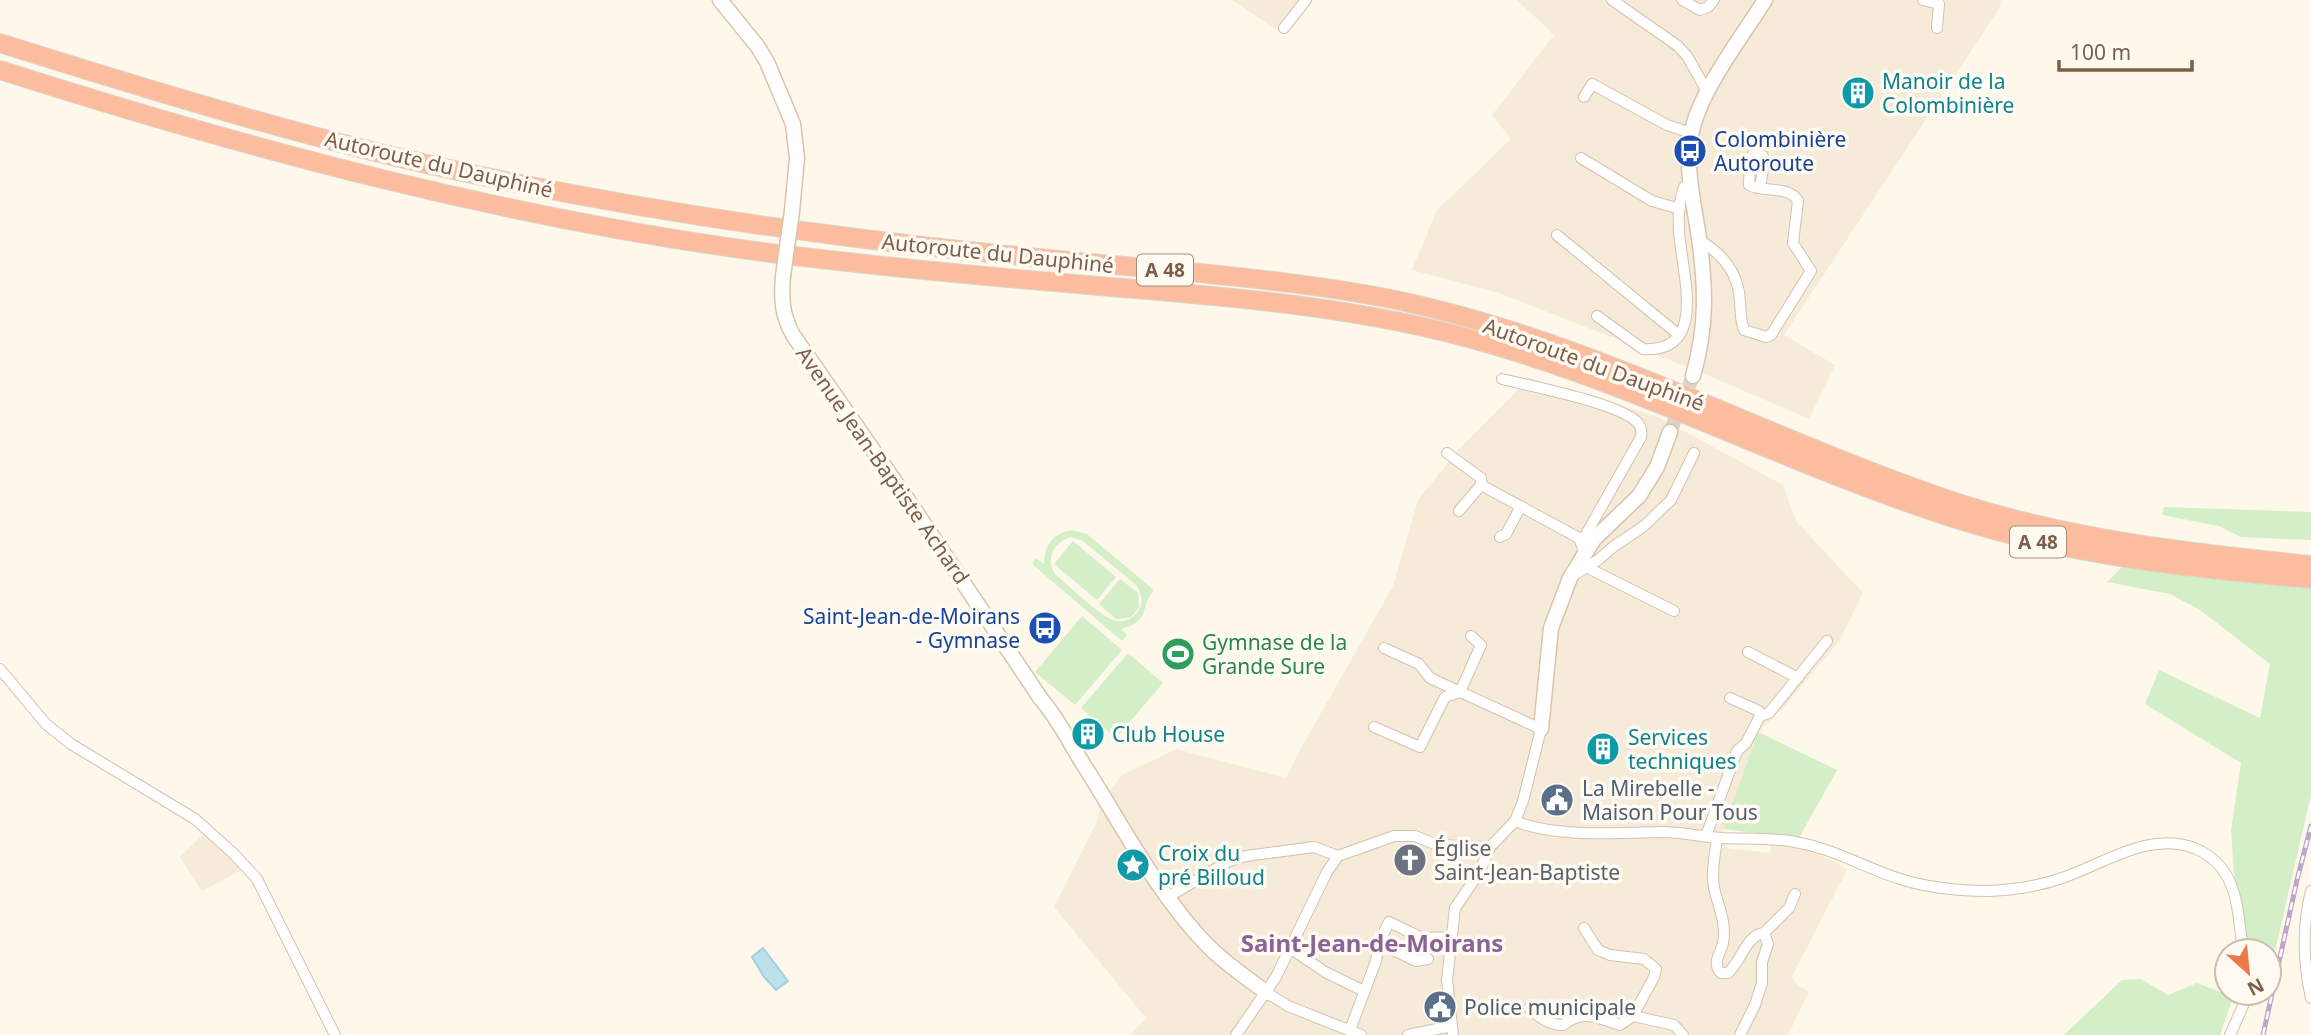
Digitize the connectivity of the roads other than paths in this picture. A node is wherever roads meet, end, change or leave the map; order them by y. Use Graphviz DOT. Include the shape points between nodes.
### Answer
graph roads {
  1 [pos="720,0"];
  2 [pos="1306,0"];
  3 [pos="1612,0"];
  4 [pos="1682,0"];
  5 [pos="1714,0"];
  6 [pos="1765,0"];
  7 [pos="1923,0"];
  8 [pos="1284,28"];
  9 [pos="1937,28"];
  10 [pos="0,43"];
  11 [pos="0,70"];
  12 [pos="1708,93"];
  13 [pos="1584,97"];
  14 [pos="1691,133"];
  15 [pos="1581,158"];
  16 [pos="1690,184"];
  17 [pos="1760,188"];
  18 [pos="1680,209"];
  19 [pos="1557,234"];
  20 [pos="1699,240"];
  21 [pos="1597,316"];
  22 [pos="1679,335"];
  23 [pos="1693,376"];
  24 [pos="1502,379"];
  25 [pos="1671,432"];
  26 [pos="1447,453"];
  27 [pos="1694,453"];
  28 [pos="1481,485"];
  29 [pos="1521,506"];
  30 [pos="1459,511"];
  31 [pos="1500,537"];
  32 [pos="1585,560"];
  33 [pos="2311,565"];
  34 [pos="2311,579"];
  35 [pos="1674,611"];
  36 [pos="1471,636"];
  37 [pos="1827,641"];
  38 [pos="1384,648"];
  39 [pos="1748,652"];
  40 [pos="0,669"];
  41 [pos="1798,678"];
  42 [pos="1460,692"];
  43 [pos="1730,698"];
  44 [pos="1760,716"];
  45 [pos="1541,723"];
  46 [pos="1374,727"];
  47 [pos="1516,821"];
  48 [pos="1706,836"];
  49 [pos="1717,838"];
  50 [pos="1490,846"];
  51 [pos="1338,856"];
  52 [pos="2311,891"];
  53 [pos="1795,894"];
  54 [pos="1168,897"];
  55 [pos="1584,928"];
  56 [pos="1764,933"];
  57 [pos="1451,937"];
  58 [pos="2241,937"];
  59 [pos="1379,943"];
  60 [pos="1290,948"];
  61 [pos="1428,959"];
  62 [pos="2310,984"];
  63 [pos="1364,991"];
  64 [pos="1267,993"];
  65 [pos="2311,998"];
  66 [pos="2242,1007"];
  67 [pos="1529,1008"];
  68 [pos="1633,1016"];
  69 [pos="1350,1030"];
  70 [pos="1453,1030"];
  71 [pos="335,1035"];
  72 [pos="1237,1035"];
  73 [pos="1361,1035"];
  74 [pos="1408,1035"];
  75 [pos="1683,1035"];
  76 [pos="1740,1035"];
  77 [pos="2230,1035"];
  1 -- 54 [label="street, Avenue Jean-Baptiste Achard, bridge" via="767,62 793,124 797,158 781,300 793,335 1056,717"];
  2 -- 8 [label="street"];
  3 -- 12 [label="street" via="1678,46"];
  4 -- 5 [label="street" via="1700,10"];
  6 -- 12 [label="street"];
  7 -- 9 [label="street" via="1939,4"];
  10 -- 33 [label="highway, Autoroute du Dauphiné / A 48" via="353,146 589,197 830,235 1284,282 1394,300 1480,321 1577,353 1885,477 2006,517 2124,543"];
  11 -- 34 [label="highway, Autoroute du Dauphiné / A 48" via="305,160 552,217 785,254 1272,302 1426,327 1567,369 1842,479 1974,525 2122,558"];
  12 -- 14 [label="street"];
  13 -- 14 [label="street" via="1592,84"];
  14 -- 16 [label="street"];
  15 -- 18 [label="street" via="1652,201"];
  16 -- 18 [label="street" via="1684,187"];
  16 -- 20 [label="street"];
  17 -- 20 [label="street" via="1796,197 1793,243 1811,271 1771,335 1744,330 1732,269 1714,248"];
  18 -- 22 [label="street" via="1687,316"];
  19 -- 22 [label="street"];
  20 -- 23 [label="street" via="1705,308"];
  21 -- 22 [label="street" via="1643,349 1665,348"];
  24 -- 32 [label="street" via="1606,407 1640,427 1642,437 1585,536"];
  25 -- 32 [label="street" via="1639,496 1594,539"];
  26 -- 28 [label="street" via="1481,478"];
  27 -- 32 [label="street" via="1671,500 1598,560"];
  28 -- 29 [label="street"];
  28 -- 30 [label="street"];
  29 -- 31 [label="street" via="1507,534"];
  29 -- 32 [label="street" via="1579,538"];
  32 -- 35 [label="street"];
  32 -- 45 [label="street" via="1570,578 1550,628"];
  36 -- 42 [label="street" via="1481,645"];
  37 -- 41 [label="street"];
  38 -- 42 [label="street" via="1419,664 1430,678"];
  39 -- 41 [label="street"];
  40 -- 71 [label="street" via="46,724 195,819 257,878"];
  41 -- 44 [label="street" via="1769,713"];
  42 -- 45 [label="street"];
  42 -- 46 [label="street" via="1445,697 1420,747"];
  43 -- 44 [label="street" via="1759,711"];
  44 -- 48 [label="street" via="1737,751"];
  45 -- 47 [label="street"];
  47 -- 48 [label="street" via="1601,834"];
  47 -- 50 [label="street"];
  48 -- 49 [label="street"];
  49 -- 56 [label="street" via="1713,873 1723,944 1717,968 1728,973 1752,938"];
  49 -- 58 [label="street" via="1815,845 1922,885 1989,891 2041,885 2139,847 2190,847 2214,858 2227,873"];
  50 -- 51 [label="street" via="1437,845 1415,836 1394,836"];
  50 -- 57 [label="street" via="1479,873 1455,908"];
  51 -- 54 [label="street" via="1314,847 1246,856"];
  51 -- 60 [label="street"];
  52 -- 62 [label="street" via="2304,957"];
  53 -- 56 [label="street" via="1789,908"];
  54 -- 64 [label="street, Avenue Jean-Baptiste Achard" via="1207,945"];
  55 -- 68 [label="street" via="1598,950 1644,959 1656,968"];
  56 -- 76 [label="street" via="1768,944 1762,983"];
  57 -- 59 [label="street" via="1422,938 1389,922"];
  57 -- 70 [label="street" via="1447,980"];
  59 -- 61 [label="street" via="1416,961"];
  59 -- 63 [label="street"];
  60 -- 63 [label="street"];
  60 -- 64 [label="street"];
  62 -- 65 [label="street"];
  63 -- 69 [label="street"];
  64 -- 69 [label="street"];
  64 -- 72 [label="street"];
  66 -- 77 [label="street"];
  67 -- 68 [label="street" via="1555,1025 1572,1017 1592,1016 1620,1026"];
  68 -- 75 [label="street" via="1674,1025"];
  69 -- 73 [label="street"];
  70 -- 74 [label="street"];
}
